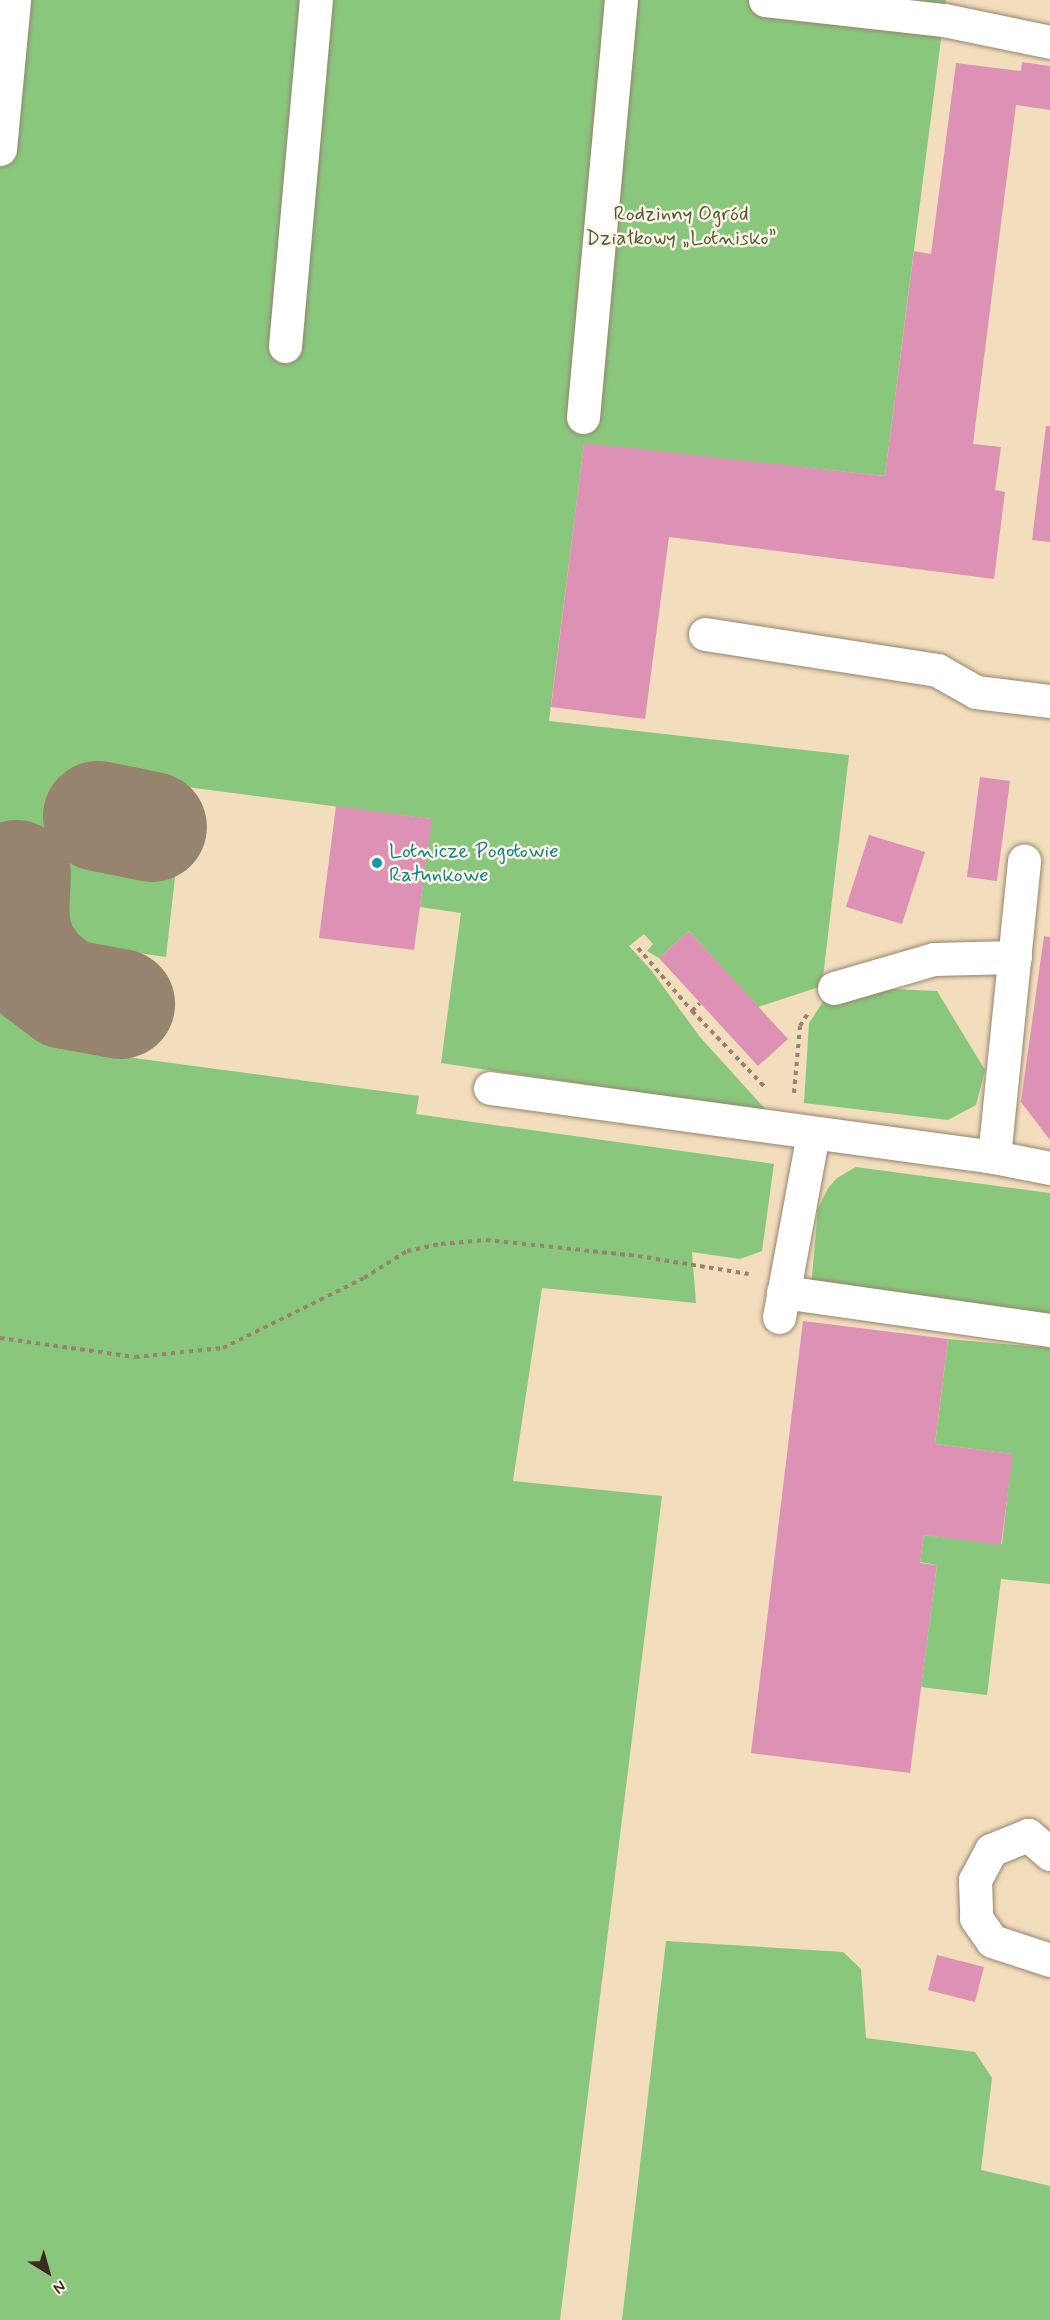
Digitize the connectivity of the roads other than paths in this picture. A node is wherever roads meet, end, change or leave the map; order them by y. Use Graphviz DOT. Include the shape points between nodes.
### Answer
graph roads {
  1 [pos="15,0"];
  2 [pos="316,0"];
  3 [pos="621,0"];
  4 [pos="765,0"];
  5 [pos="1050,42"];
  6 [pos="0,149"];
  7 [pos="285,346"];
  8 [pos="583,417"];
  9 [pos="705,634"];
  10 [pos="1050,701"];
  11 [pos="1024,861"];
  12 [pos="1015,957"];
  13 [pos="834,988"];
  14 [pos="490,1088"];
  15 [pos="799,1126"];
  16 [pos="994,1158"];
  17 [pos="1050,1168"];
  18 [pos="1050,1330"];
  19 [pos="1050,1854"];
  20 [pos="1050,1960"];
  1 -- 6 [label="lane"];
  2 -- 7 [label="lane"];
  3 -- 8 [label="lane"];
  4 -- 5 [label="lane" via="944,20"];
  9 -- 10 [label="lane" via="937,670 976,692"];
  11 -- 12 [label="lane"];
  12 -- 13 [label="lane" via="934,959"];
  12 -- 16 [label="lane"];
  14 -- 15 [label="lane"];
  15 -- 16 [label="lane"];
  15 -- 18 [label="lane" via="782,1296"];
  16 -- 17 [label="lane"];
  19 -- 20 [label="lane" via="1028,1835 991,1850 975,1880 975,1918 992,1941"];
}
